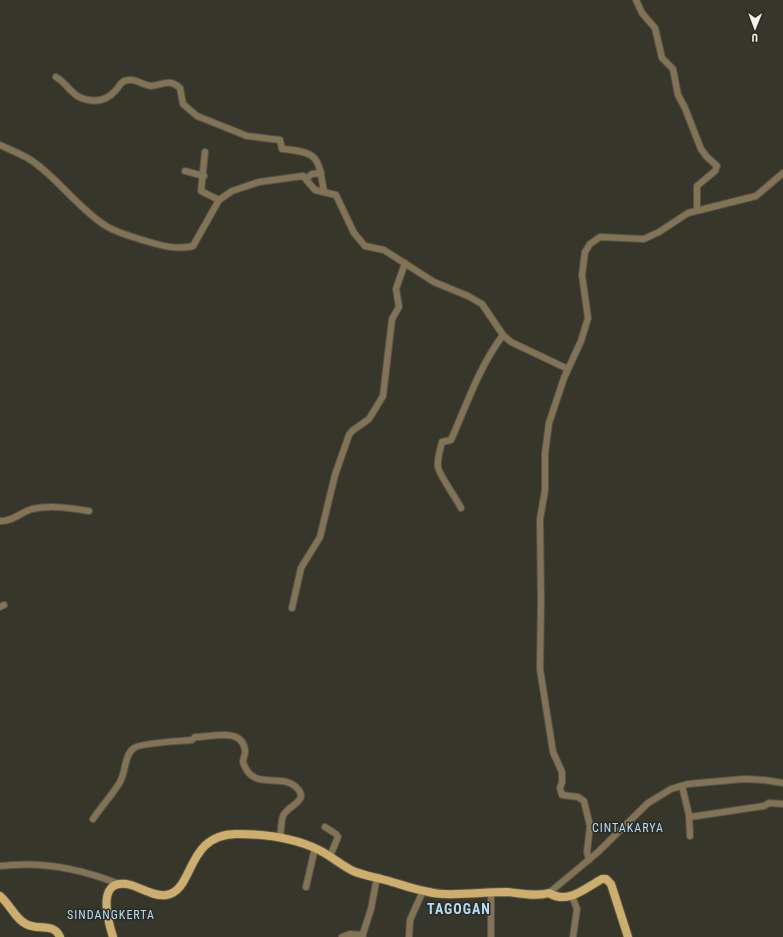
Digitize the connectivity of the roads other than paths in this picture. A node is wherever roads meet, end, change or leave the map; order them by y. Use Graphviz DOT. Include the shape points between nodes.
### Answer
graph roads {
  1 [pos="636,0"];
  2 [pos="56,77"];
  3 [pos="0,145"];
  4 [pos="206,152"];
  5 [pos="185,171"];
  6 [pos="320,173"];
  7 [pos="783,173"];
  8 [pos="204,176"];
  9 [pos="306,178"];
  10 [pos="324,192"];
  11 [pos="219,200"];
  12 [pos="697,210"];
  13 [pos="405,263"];
  14 [pos="503,335"];
  15 [pos="568,369"];
  16 [pos="461,508"];
  17 [pos="89,511"];
  18 [pos="0,521"];
  19 [pos="292,608"];
  20 [pos="783,783"];
  21 [pos="682,786"];
  22 [pos="783,804"];
  23 [pos="690,817"];
  24 [pos="92,819"];
  25 [pos="325,827"];
  26 [pos="690,836"];
  27 [pos="280,838"];
  28 [pos="314,848"];
  29 [pos="330,856"];
  30 [pos="589,860"];
  31 [pos="0,866"];
  32 [pos="377,878"];
  33 [pos="119,884"];
  34 [pos="306,887"];
  35 [pos="423,891"];
  36 [pos="491,893"];
  37 [pos="549,893"];
  38 [pos="0,896"];
  39 [pos="572,896"];
  40 [pos="362,936"];
  41 [pos="60,937"];
  42 [pos="113,937"];
  43 [pos="342,937"];
  44 [pos="409,937"];
  45 [pos="491,937"];
  46 [pos="572,937"];
  47 [pos="628,937"];
  1 -- 12 [label="street" via="642,14 656,28 662,58 672,69 678,95 701,149 717,166 716,171 697,186"];
  2 -- 6 [label="street" via="74,94 88,100 101,101 108,98 126,80 136,80 151,86 172,82 180,88 184,105 197,116 248,136 280,140 282,149 299,151 315,158"];
  3 -- 11 [label="street" via="34,162 86,211 106,226 170,248 193,246"];
  4 -- 8 [label="street"];
  5 -- 8 [label="street"];
  6 -- 9 [label="street"];
  6 -- 10 [label="street"];
  7 -- 12 [label="street" via="756,196"];
  8 -- 11 [label="street" via="201,192"];
  9 -- 10 [label="street" via="315,190"];
  9 -- 11 [label="street" via="300,175 259,182 232,191"];
  10 -- 13 [label="street" via="337,196 354,233 365,246 384,250"];
  12 -- 15 [label="street" via="644,239 607,236 595,239 587,248 582,275 588,318"];
  13 -- 14 [label="street" via="434,282 482,304"];
  13 -- 19 [label="street" via="396,289 399,307 392,324 383,396 369,419 349,435 335,475 320,537 301,568"];
  14 -- 15 [label="street"];
  14 -- 16 [label="street" via="487,359 469,395 451,440 442,442 439,470"];
  15 -- 30 [label="street" via="550,423 545,454 545,490 539,539 540,669 553,752 562,772 560,791 562,795 584,801 590,826 587,852"];
  17 -- 18 [label="street" via="45,507"];
  20 -- 21 [label="street" via="744,779"];
  21 -- 23 [label="street"];
  21 -- 30 [label="street" via="648,803"];
  22 -- 23 [label="street" via="769,803 764,806"];
  23 -- 26 [label="street"];
  24 -- 27 [label="street" via="120,782 130,752 136,746 220,734 234,735 244,746 243,762 251,776 288,783 297,787 301,794 299,801 283,816"];
  25 -- 29 [label="street" via="338,837"];
  27 -- 28 [label="main road"];
  27 -- 33 [label="main road" via="235,834 211,840 200,850 186,878 168,895"];
  28 -- 29 [label="main road"];
  28 -- 34 [label="street"];
  29 -- 32 [label="main road" via="353,871"];
  30 -- 37 [label="street"];
  31 -- 33 [label="street" via="60,867"];
  32 -- 35 [label="main road"];
  32 -- 40 [label="street"];
  33 -- 42 [label="main road" via="111,887 106,895"];
  35 -- 36 [label="main road" via="447,894"];
  35 -- 44 [label="street" via="410,920"];
  36 -- 37 [label="main road"];
  36 -- 45 [label="street"];
  37 -- 39 [label="main road" via="561,898"];
  38 -- 41 [label="main road" via="24,923 34,927 53,928"];
  39 -- 46 [label="street" via="577,909"];
  39 -- 47 [label="main road" via="602,879 610,881"];
  40 -- 43 [label="street" via="350,934"];
}
